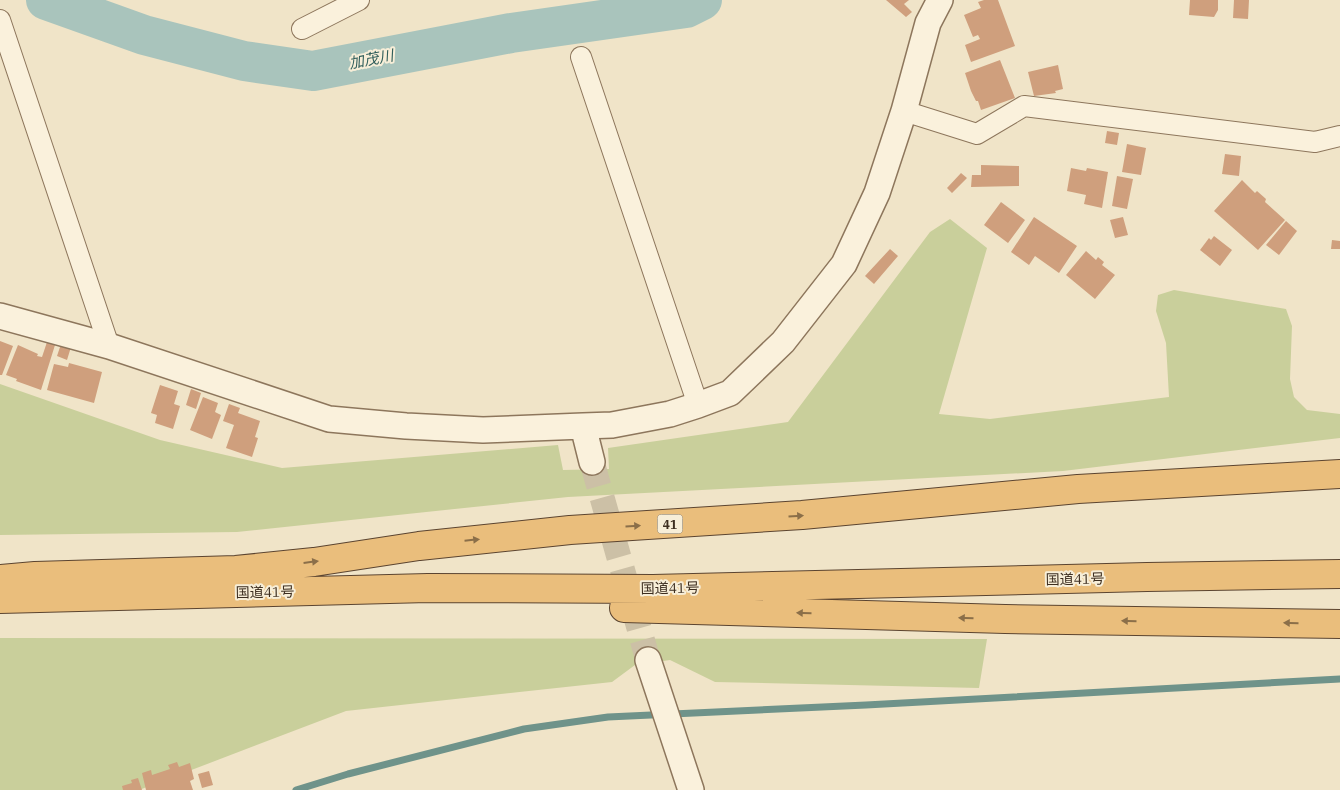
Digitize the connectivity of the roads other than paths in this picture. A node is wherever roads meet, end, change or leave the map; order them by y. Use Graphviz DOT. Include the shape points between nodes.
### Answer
graph roads {
  1 [pos="359,0"];
  2 [pos="940,0"];
  3 [pos="0,20"];
  4 [pos="302,29"];
  5 [pos="581,57"];
  6 [pos="904,110"];
  7 [pos="1340,136"];
  8 [pos="0,316"];
  9 [pos="109,346"];
  10 [pos="698,405"];
  11 [pos="583,426"];
  12 [pos="592,462"];
  13 [pos="1340,474"];
  14 [pos="1340,563"];
  15 [pos="1340,574"];
  16 [pos="0,580"];
  17 [pos="0,587"];
  18 [pos="428,588"];
  19 [pos="0,599"];
  20 [pos="1340,624"];
  21 [pos="648,660"];
  22 [pos="690,790"];
  1 -- 4 [label="street"];
  2 -- 6 [label="street" via="928,23"];
  3 -- 9 [label="street"];
  5 -- 10 [label="street"];
  6 -- 7 [label="street" via="977,134 1024,106 1315,142"];
  6 -- 10 [label="street" via="877,193 844,264 783,342 730,393"];
  8 -- 9 [label="street"];
  9 -- 11 [label="street" via="329,419 483,430"];
  10 -- 11 [label="street" via="621,423"];
  11 -- 12 [label="street"];
  16 -- 13 [label="highway, 41, one-way" via="35,576 236,570 570,530 802,515 1078,489"];
  14 -- 17 [label="highway, 国道41号"];
  15 -- 18 [label="highway, 国道41号" via="653,589"];
  18 -- 19 [label="highway, 国道41号"];
  20 -- 18 [label="highway, one-way" via="591,608 492,602"];
  21 -- 22 [label="street"];
}
